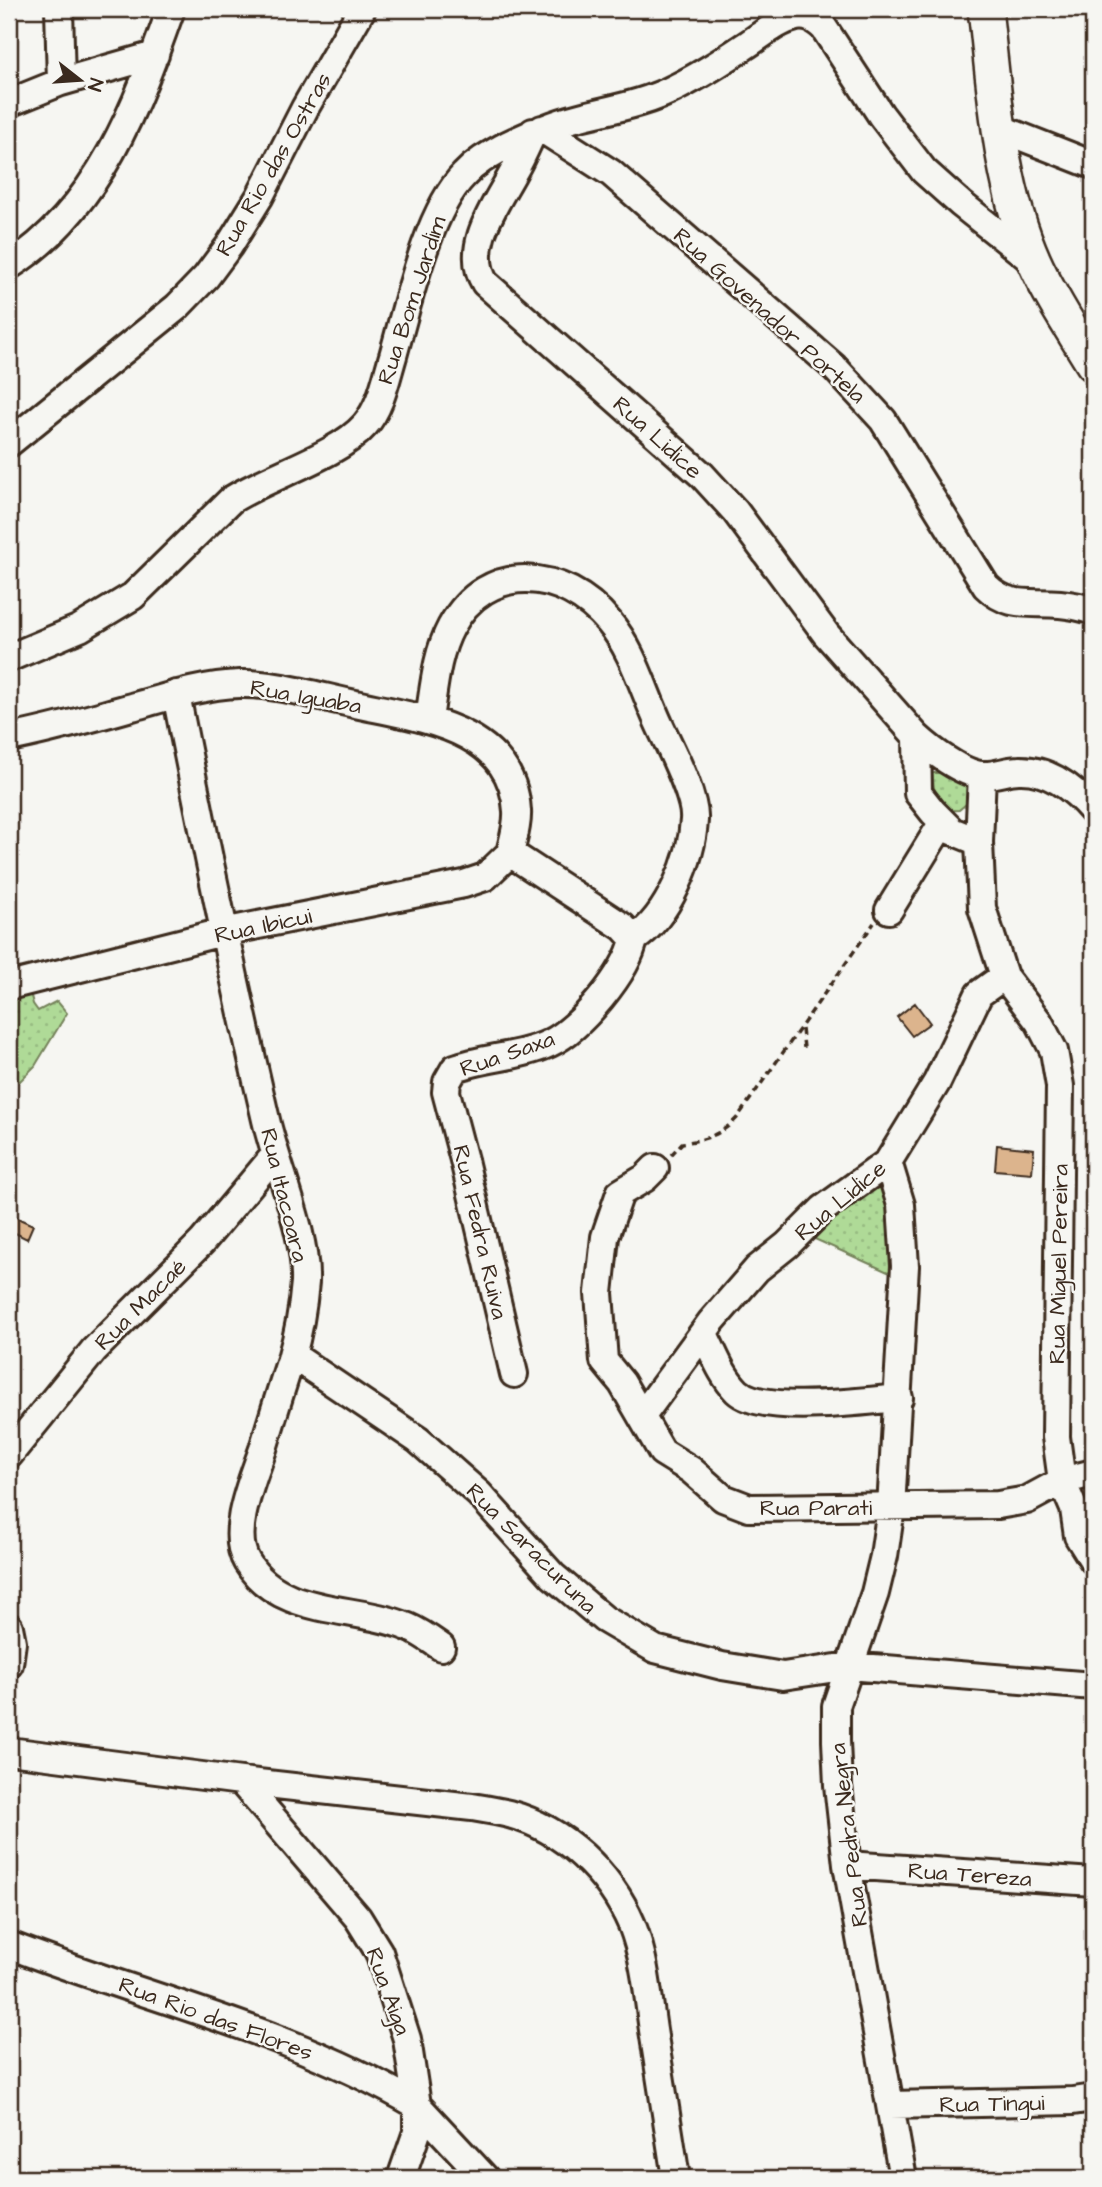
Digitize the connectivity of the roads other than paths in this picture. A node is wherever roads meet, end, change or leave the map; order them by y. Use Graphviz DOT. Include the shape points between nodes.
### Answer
graph roads {
  1 [pos="59,9"];
  2 [pos="171,9"];
  3 [pos="362,9"];
  4 [pos="985,9"];
  5 [pos="155,55"];
  6 [pos="61,82"];
  7 [pos="9,103"];
  8 [pos="999,128"];
  9 [pos="538,130"];
  10 [pos="1093,165"];
  11 [pos="1034,262"];
  12 [pos="9,266"];
  13 [pos="1093,364"];
  14 [pos="9,443"];
  15 [pos="1093,611"];
  16 [pos="9,658"];
  17 [pos="176,694"];
  18 [pos="429,719"];
  19 [pos="917,737"];
  20 [pos="9,738"];
  21 [pos="975,774"];
  22 [pos="1093,811"];
  23 [pos="943,822"];
  24 [pos="979,842"];
  25 [pos="510,853"];
  26 [pos="889,911"];
  27 [pos="223,932"];
  28 [pos="634,939"];
  29 [pos="1004,976"];
  30 [pos="9,986"];
  31 [pos="446,1091"];
  32 [pos="274,1156"];
  33 [pos="888,1162"];
  34 [pos="654,1168"];
  35 [pos="704,1334"];
  36 [pos="292,1355"];
  37 [pos="514,1374"];
  38 [pos="899,1398"];
  39 [pos="642,1416"];
  40 [pos="9,1455"];
  41 [pos="1093,1473"];
  42 [pos="1062,1481"];
  43 [pos="891,1508"];
  44 [pos="1093,1560"];
  45 [pos="9,1627"];
  46 [pos="442,1647"];
  47 [pos="9,1664"];
  48 [pos="849,1666"];
  49 [pos="1093,1686"];
  50 [pos="9,1751"];
  51 [pos="241,1781"];
  52 [pos="847,1865"];
  53 [pos="1093,1882"];
  54 [pos="9,1945"];
  55 [pos="1093,2098"];
  56 [pos="417,2105"];
  57 [pos="890,2105"];
  58 [pos="401,2178"];
  59 [pos="485,2178"];
  60 [pos="676,2178"];
  61 [pos="903,2178"];
  1 -- 6 [label="street"];
  2 -- 5 [label="street"];
  3 -- 14 [label="street, Rua Rio das Ostras" via="260,196 206,277 177,307"];
  4 -- 8 [label="main road"];
  5 -- 6 [label="street"];
  5 -- 12 [label="street" via="93,184 42,241"];
  6 -- 7 [label="street"];
  8 -- 10 [label="street"];
  8 -- 11 [label="main road" via="1007,177"];
  9 -- 11 [label="street, Rua Bom Jardim" via="663,95 776,25 808,17 824,28 924,172"];
  9 -- 15 [label="street, Rua Govenador Portela" via="611,173 862,395 883,420 996,596 1018,603"];
  9 -- 16 [label="street, Rua Bom Jardim" via="479,160 441,207 384,386 366,424 348,440 231,500 133,596 80,628"];
  9 -- 19 [label="street, Rua Lidice" via="482,233 478,264 485,283 702,475 735,511 826,634"];
  11 -- 13 [label="main road"];
  17 -- 18 [label="street, Rua Iguaba" via="242,684"];
  17 -- 20 [label="street, Rua Iguaba"];
  17 -- 27 [label="street, Rua Itacoara"];
  18 -- 25 [label="street, Rua Iguaba" via="481,744 500,764 512,787 517,812"];
  18 -- 28 [label="street" via="443,645 460,611 474,596 509,579 530,578 553,583 582,598 608,621 624,646 683,776 695,817 686,863 668,901"];
  19 -- 21 [label="street, Rua Lidice"];
  19 -- 23 [label="street" via="918,793"];
  21 -- 22 [label="street" via="1034,771 1063,782"];
  21 -- 24 [label="street"];
  23 -- 24 [label="street"];
  23 -- 26 [label="street"];
  24 -- 29 [label="street" via="982,908"];
  25 -- 27 [label="street, Rua Ibicui" via="485,877 464,884"];
  25 -- 28 [label="street" via="623,927"];
  27 -- 30 [label="street, Rua Ibicui"];
  27 -- 32 [label="street, Rua Itacoara"];
  28 -- 31 [label="street, Rua Saxa" via="632,953 616,979 564,1034 526,1051 455,1068"];
  29 -- 33 [label="street, Rua Lidice" via="979,994 937,1082"];
  29 -- 42 [label="street, Rua Miguel Pereira" via="1040,1023 1054,1051 1060,1086 1056,1437"];
  31 -- 37 [label="street, Rua Fedra Ruiva"];
  32 -- 36 [label="street, Rua Itacoara" via="302,1247 305,1280"];
  32 -- 40 [label="street, Rua Macaé" via="202,1242 94,1350"];
  33 -- 35 [label="street, Rua Lidice" via="823,1209 757,1269"];
  33 -- 38 [label="street, Rua Pedra Negra" via="901,1205 905,1266"];
  34 -- 39 [label="street, Rua Parati" via="620,1193 615,1204 605,1237 599,1293 604,1361"];
  35 -- 38 [label="street" via="739,1393 755,1399 799,1405"];
  35 -- 39 [label="street, Rua Lidice"];
  36 -- 46 [label="street, Rua Itacoara" via="247,1489 242,1518 245,1560 260,1579 297,1601 407,1626"];
  36 -- 48 [label="street, Rua Saracuruna" via="418,1440 479,1494 553,1576 625,1632 682,1657 783,1676"];
  38 -- 43 [label="street, Rua Pedra Negra"];
  39 -- 43 [label="street, Rua Parati" via="662,1452 723,1498 749,1508"];
  41 -- 42 [label="street, Rua Parati"];
  42 -- 43 [label="street, Rua Parati" via="1015,1503"];
  42 -- 44 [label="street, Rua Miguel Pereira" via="1074,1509 1078,1536"];
  43 -- 48 [label="street, Rua Pedra Negra" via="875,1593"];
  45 -- 47 [label="street"];
  48 -- 49 [label="street, Rua Saracuruna"];
  48 -- 52 [label="street, Rua Pedra Negra" via="836,1706"];
  50 -- 51 [label="street"];
  51 -- 56 [label="street, Rua Aiga" via="358,1918 379,1952 407,2039"];
  51 -- 60 [label="street" via="510,1814 540,1826 594,1866 632,1926"];
  52 -- 53 [label="street, Rua Tereza"];
  52 -- 57 [label="street, Rua Pedra Negra"];
  54 -- 56 [label="street, Rua Rio das Flores" via="281,2040 376,2081"];
  55 -- 57 [label="street, Rua Tingui"];
  56 -- 58 [label="street, Rua Aiga" via="417,2132"];
  56 -- 59 [label="street"];
  57 -- 61 [label="street, Rua Pedra Negra"];
}
